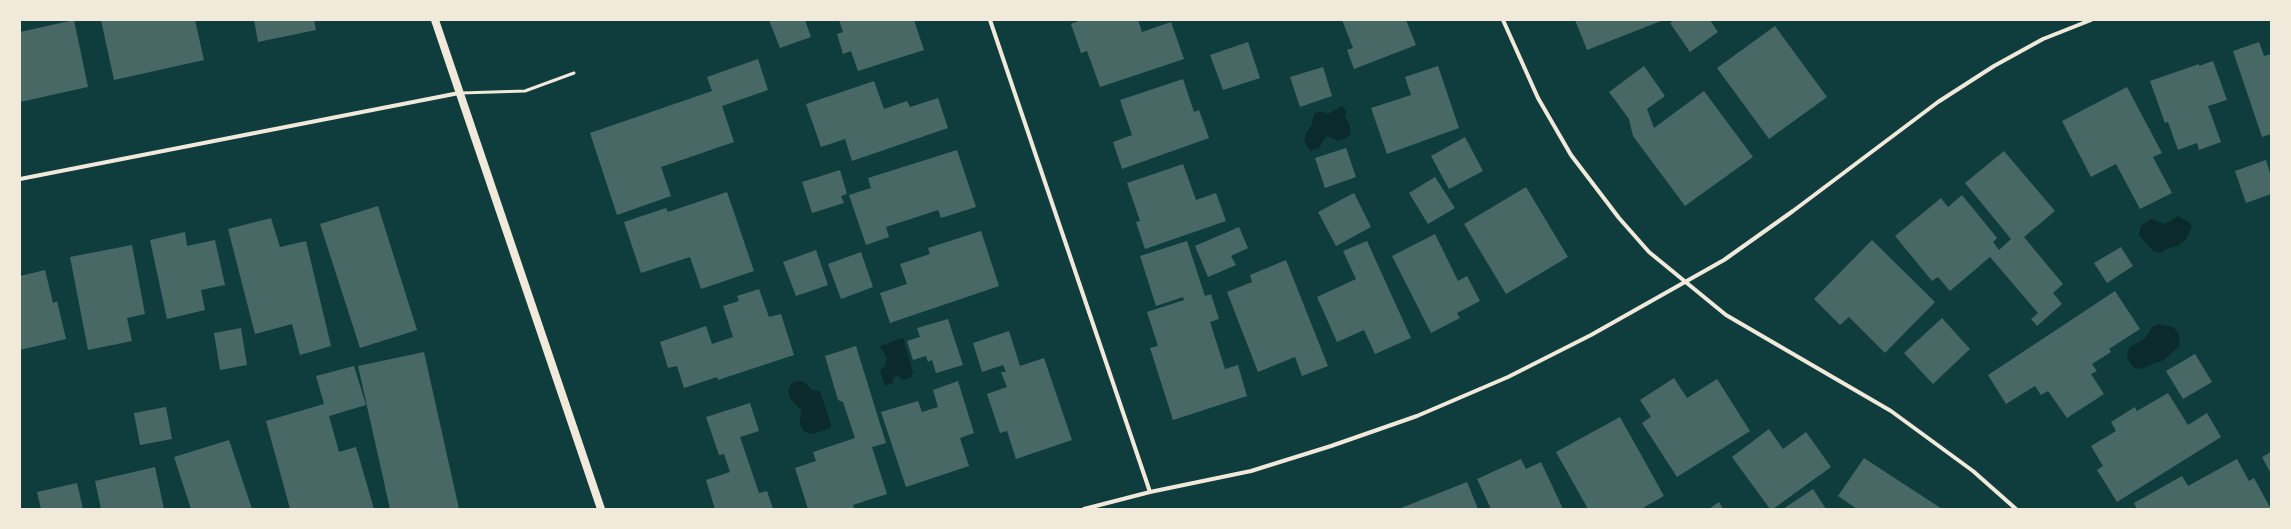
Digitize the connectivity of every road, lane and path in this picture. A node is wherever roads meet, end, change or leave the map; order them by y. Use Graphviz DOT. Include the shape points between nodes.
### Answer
graph roads {
  1 [pos="435,20"];
  2 [pos="990,20"];
  3 [pos="1503,20"];
  4 [pos="2091,20"];
  5 [pos="574,73"];
  6 [pos="460,93"];
  7 [pos="20,179"];
  8 [pos="1685,282"];
  9 [pos="1150,492"];
  10 [pos="601,509"];
  11 [pos="1084,509"];
  12 [pos="2016,509"];
  1 -- 6 [label="main road"];
  2 -- 9 [label="street"];
  3 -- 8 [label="street" via="1538,98 1571,155 1619,218 1649,252"];
  4 -- 8 [label="street" via="2043,39 1994,66 1938,102 1745,246"];
  5 -- 6 [label="lane" via="524,91"];
  6 -- 7 [label="street"];
  6 -- 10 [label="main road"];
  8 -- 9 [label="street" via="1591,335 1529,366 1417,416 1251,471"];
  8 -- 12 [label="street" via="1726,315 1891,411 1973,471"];
  9 -- 11 [label="street"];
}
